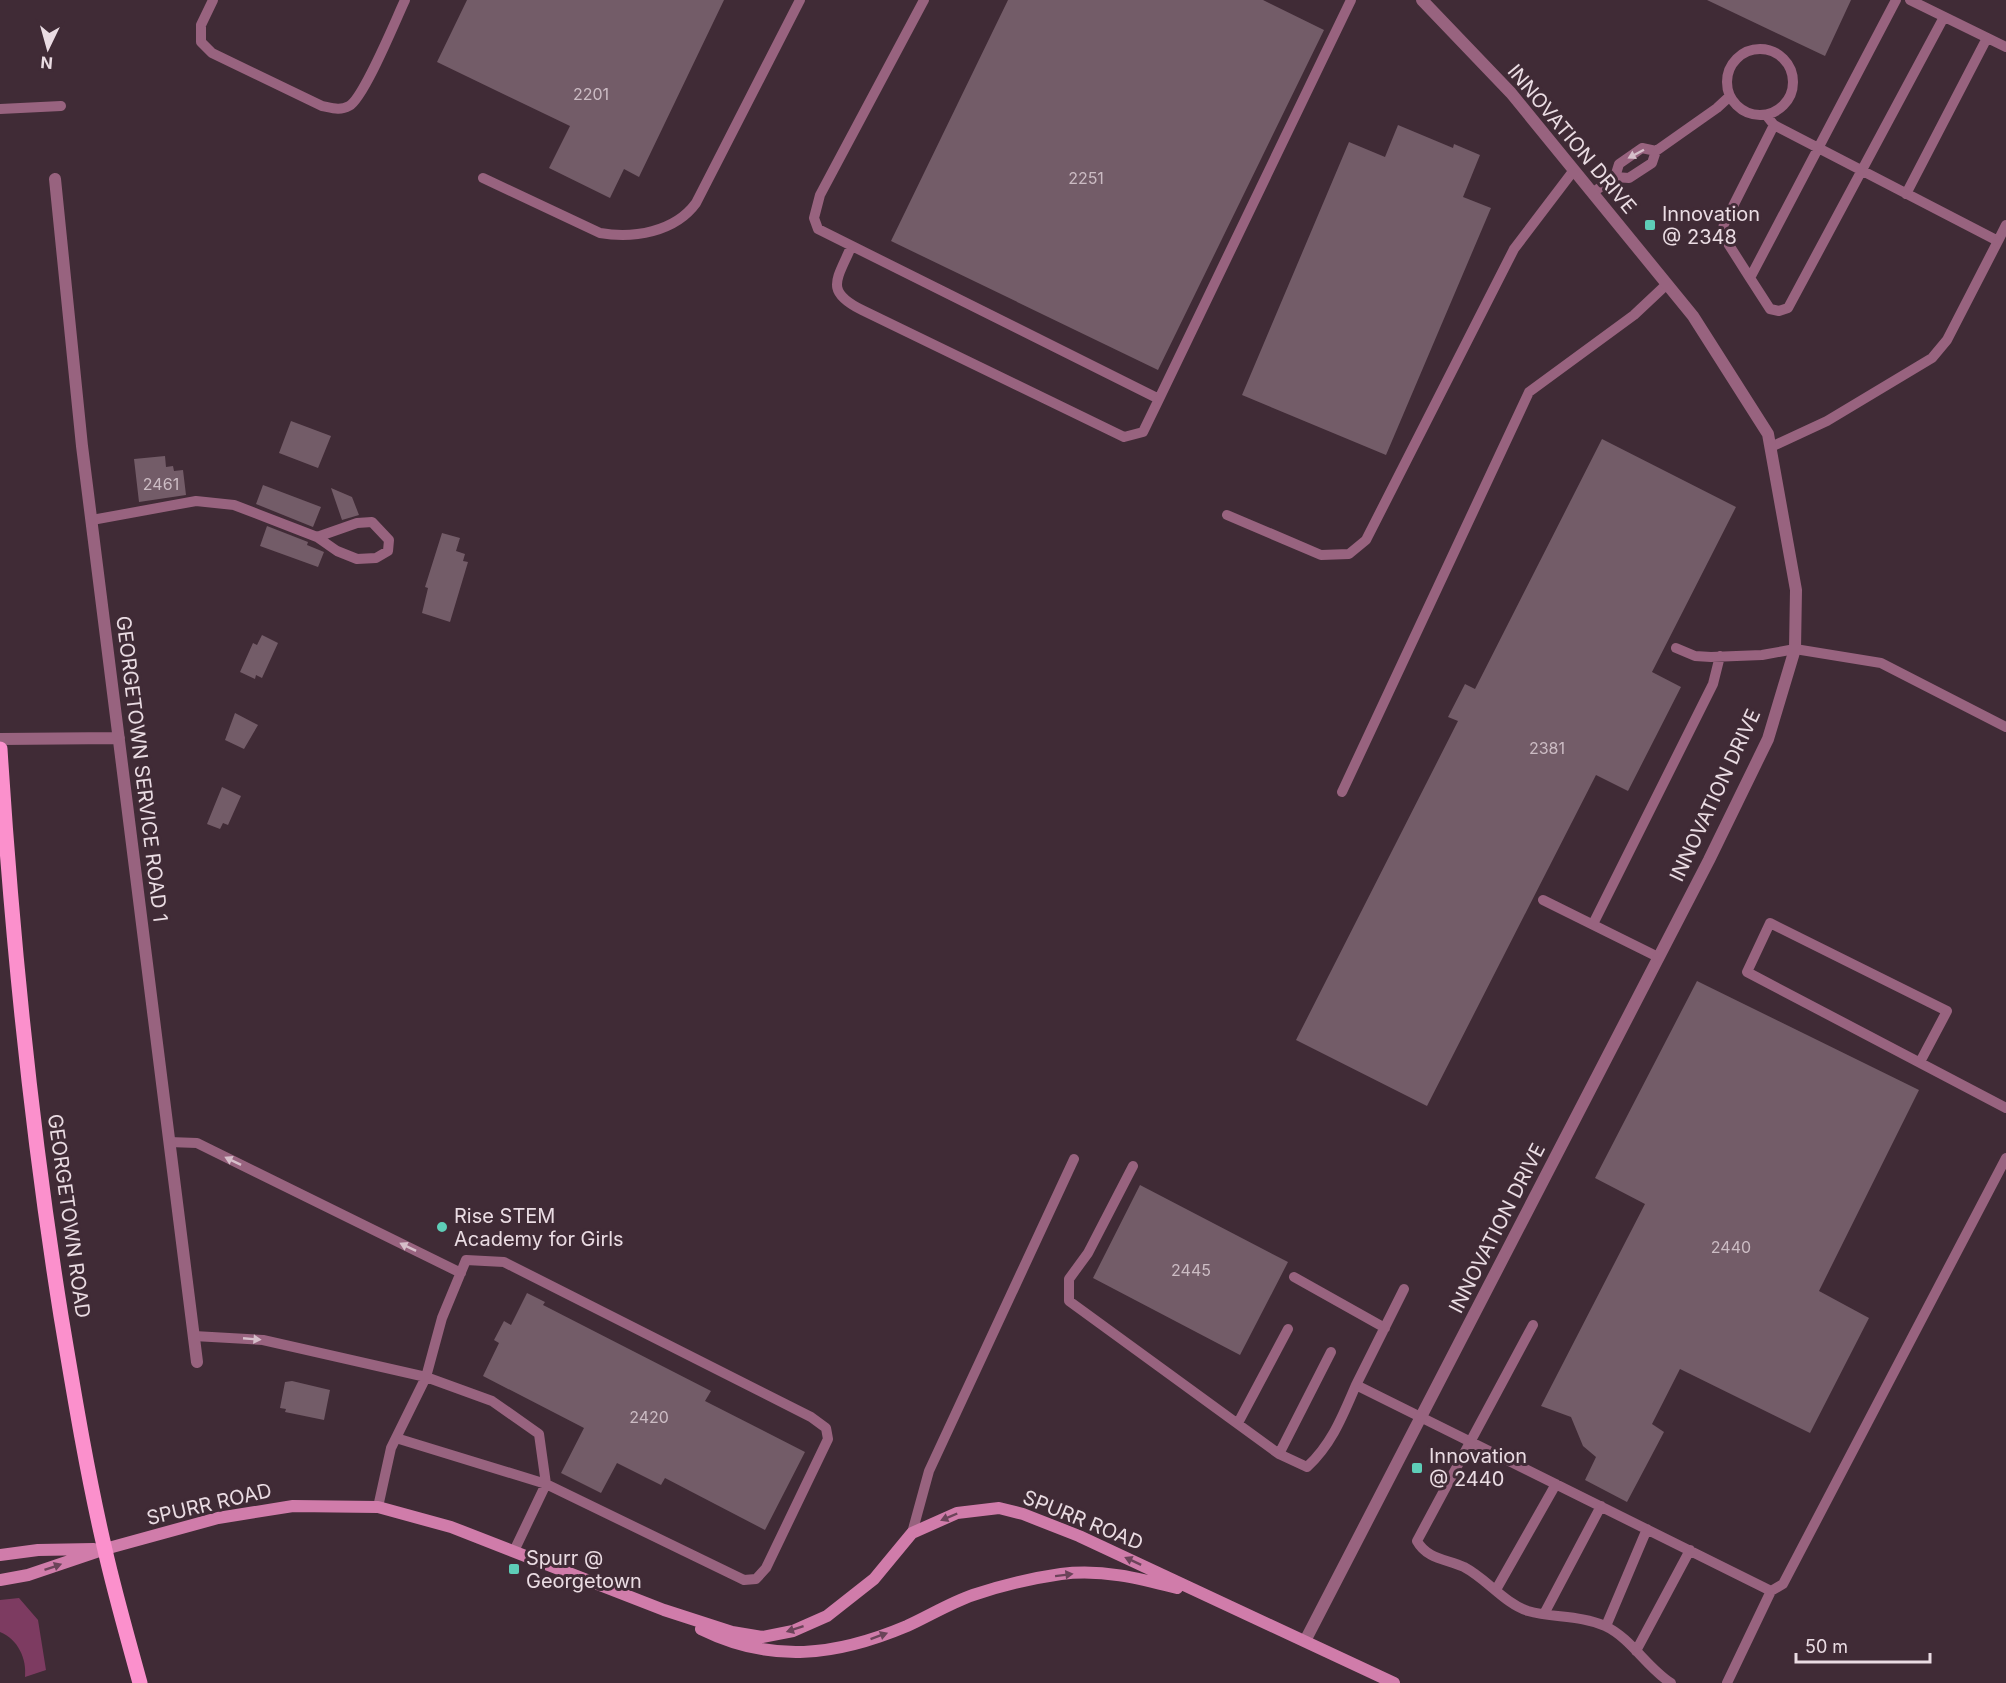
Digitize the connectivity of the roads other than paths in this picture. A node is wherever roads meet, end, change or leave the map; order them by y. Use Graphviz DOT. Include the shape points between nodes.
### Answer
graph roads {
  1 [pos="213,0"];
  2 [pos="405,0"];
  3 [pos="800,0"];
  4 [pos="924,0"];
  5 [pos="1351,0"];
  6 [pos="1422,0"];
  7 [pos="1896,0"];
  8 [pos="1910,0"];
  9 [pos="1944,16"];
  10 [pos="1987,38"];
  11 [pos="2006,47"];
  12 [pos="1730,96"];
  13 [pos="61,106"];
  14 [pos="0,109"];
  15 [pos="1766,115"];
  16 [pos="1773,126"];
  17 [pos="1818,148"];
  18 [pos="1656,151"];
  19 [pos="1574,170"];
  20 [pos="1862,171"];
  21 [pos="1615,177"];
  22 [pos="483,178"];
  23 [pos="55,179"];
  24 [pos="1592,193"];
  25 [pos="1906,194"];
  26 [pos="2006,225"];
  27 [pos="1998,241"];
  28 [pos="851,247"];
  29 [pos="1750,278"];
  30 [pos="1667,284"];
  31 [pos="1159,399"];
  32 [pos="1771,447"];
  33 [pos="1227,515"];
  34 [pos="92,520"];
  35 [pos="317,537"];
  36 [pos="1676,648"];
  37 [pos="1795,649"];
  38 [pos="1720,656"];
  39 [pos="2006,728"];
  40 [pos="119,738"];
  41 [pos="0,739"];
  42 [pos="0,749"];
  43 [pos="1342,792"];
  44 [pos="1543,900"];
  45 [pos="1593,924"];
  46 [pos="1658,957"];
  47 [pos="1920,1062"];
  48 [pos="2006,1108"];
  49 [pos="169,1142"];
  50 [pos="2006,1158"];
  51 [pos="1074,1159"];
  52 [pos="1133,1166"];
  53 [pos="461,1273"];
  54 [pos="1294,1277"];
  55 [pos="1404,1289"];
  56 [pos="1533,1325"];
  57 [pos="1385,1328"];
  58 [pos="1288,1329"];
  59 [pos="194,1336"];
  60 [pos="1331,1352"];
  61 [pos="197,1362"];
  62 [pos="426,1377"];
  63 [pos="1356,1385"];
  64 [pos="1421,1417"];
  65 [pos="1238,1423"];
  66 [pos="396,1438"];
  67 [pos="1472,1442"];
  68 [pos="1279,1454"];
  69 [pos="546,1484"];
  70 [pos="1556,1484"];
  71 [pos="1601,1506"];
  72 [pos="378,1507"];
  73 [pos="1647,1528"];
  74 [pos="912,1533"];
  75 [pos="105,1549"];
  76 [pos="1690,1550"];
  77 [pos="514,1551"];
  78 [pos="0,1555"];
  79 [pos="0,1580"];
  80 [pos="1497,1588"];
  81 [pos="1771,1591"];
  82 [pos="1205,1594"];
  83 [pos="664,1610"];
  84 [pos="1544,1614"];
  85 [pos="1606,1626"];
  86 [pos="1305,1641"];
  87 [pos="1636,1651"];
  88 [pos="140,1683"];
  89 [pos="1394,1683"];
  90 [pos="1671,1683"];
  91 [pos="1727,1683"];
  1 -- 2 [label="lane" via="201,24 201,42 212,53 337,110 351,106 363,88"];
  3 -- 22 [label="lane" via="696,203 681,220 639,234 600,233"];
  4 -- 28 [label="lane" via="814,210 818,229"];
  5 -- 31 [label="lane"];
  6 -- 19 [label="street, INNOVATION DRIVE" via="1511,93"];
  7 -- 17 [label="lane"];
  8 -- 9 [label="lane"];
  9 -- 10 [label="lane"];
  9 -- 20 [label="lane"];
  10 -- 11 [label="lane"];
  10 -- 25 [label="lane"];
  12 -- 15 [label="lane" via="1745,112"];
  12 -- 15 [label="lane" via="1727,74 1740,56 1761,49 1772,51 1788,64 1794,85 1785,105"];
  12 -- 18 [label="lane"];
  13 -- 14 [label="lane"];
  15 -- 16 [label="lane"];
  16 -- 17 [label="lane"];
  16 -- 29 [label="lane" via="1722,234"];
  17 -- 20 [label="lane"];
  17 -- 29 [label="lane"];
  18 -- 21 [label="lane" via="1652,163 1629,178"];
  18 -- 21 [label="lane, one-way" via="1642,148 1619,164"];
  19 -- 24 [label="street, INNOVATION DRIVE"];
  19 -- 33 [label="lane" via="1514,249 1366,540 1348,554 1321,555"];
  20 -- 25 [label="lane"];
  20 -- 29 [label="lane" via="1788,308 1770,309"];
  21 -- 24 [label="lane"];
  23 -- 34 [label="street, GEORGETOWN SERVICE ROAD 1"];
  24 -- 30 [label="street, INNOVATION DRIVE"];
  25 -- 27 [label="lane"];
  26 -- 27 [label="lane"];
  27 -- 32 [label="lane" via="1947,340 1932,358 1827,421"];
  28 -- 31 [label="lane"];
  28 -- 31 [label="lane" via="836,280 836,290 862,310 1124,437 1143,432"];
  30 -- 32 [label="street, INNOVATION DRIVE" via="1718,355 1768,434"];
  30 -- 43 [label="lane" via="1634,315 1530,392"];
  32 -- 37 [label="street, INNOVATION DRIVE" via="1796,590"];
  34 -- 35 [label="lane" via="195,501 234,505"];
  34 -- 40 [label="street, GEORGETOWN SERVICE ROAD 1"];
  35 -- 35 [label="lane" via="337,552 357,559 376,558 388,551 389,540 372,522"];
  36 -- 38 [label="lane" via="1695,656"];
  37 -- 38 [label="lane"];
  37 -- 39 [label="lane" via="1881,663"];
  37 -- 46 [label="street, INNOVATION DRIVE" via="1768,739"];
  38 -- 45 [label="lane" via="1713,684"];
  40 -- 41 [label="street"];
  40 -- 49 [label="street, GEORGETOWN SERVICE ROAD 1"];
  42 -- 75 [label="main road, GEORGETOWN ROAD" via="36,1144 72,1384"];
  44 -- 45 [label="lane"];
  45 -- 46 [label="lane"];
  46 -- 64 [label="street, INNOVATION DRIVE"];
  47 -- 47 [label="lane" via="1747,972 1770,923 1947,1011"];
  47 -- 48 [label="lane"];
  53 -- 49 [label="lane, one-way" via="196,1143"];
  49 -- 59 [label="street, GEORGETOWN SERVICE ROAD 1"];
  50 -- 81 [label="lane" via="1783,1584"];
  51 -- 74 [label="lane" via="929,1471"];
  52 -- 65 [label="lane" via="1088,1253 1069,1279 1069,1301"];
  53 -- 62 [label="lane" via="442,1318"];
  53 -- 69 [label="lane" via="466,1260 504,1262 811,1417 826,1428 828,1439 766,1569 756,1580 744,1580"];
  54 -- 57 [label="lane"];
  55 -- 57 [label="lane"];
  56 -- 67 [label="lane"];
  57 -- 63 [label="lane"];
  58 -- 65 [label="lane"];
  59 -- 61 [label="street, GEORGETOWN SERVICE ROAD 1"];
  59 -- 62 [label="lane, one-way" via="263,1340"];
  60 -- 68 [label="lane"];
  62 -- 66 [label="lane"];
  62 -- 69 [label="lane" via="492,1401 539,1434"];
  63 -- 64 [label="lane"];
  63 -- 68 [label="lane" via="1338,1427 1307,1467"];
  64 -- 67 [label="lane"];
  64 -- 86 [label="street, INNOVATION DRIVE"];
  65 -- 68 [label="lane"];
  66 -- 69 [label="lane"];
  66 -- 72 [label="lane"];
  67 -- 70 [label="lane"];
  67 -- 80 [label="lane" via="1417,1541 1422,1551 1463,1567"];
  69 -- 77 [label="lane"];
  70 -- 71 [label="lane"];
  70 -- 80 [label="lane"];
  71 -- 73 [label="lane"];
  71 -- 84 [label="lane"];
  72 -- 75 [label="street, SPURR ROAD" via="292,1506 218,1518"];
  72 -- 77 [label="street, SPURR ROAD" via="451,1527"];
  73 -- 76 [label="lane"];
  73 -- 85 [label="lane"];
  82 -- 74 [label="street, SPURR ROAD, one-way" via="1079,1536 999,1508 957,1513"];
  74 -- 83 [label="street, SPURR ROAD, one-way" via="874,1579 848,1601 827,1616 793,1631 762,1637 732,1632"];
  75 -- 78 [label="street, SPURR ROAD"];
  79 -- 75 [label="street, SPURR ROAD, one-way" via="28,1575"];
  75 -- 88 [label="main road, GEORGETOWN ROAD"];
  76 -- 81 [label="lane"];
  76 -- 87 [label="lane"];
  77 -- 83 [label="street, SPURR ROAD"];
  80 -- 84 [label="lane" via="1512,1604"];
  81 -- 91 [label="lane"];
  83 -- 82 [label="street, SPURR ROAD, one-way" via="732,1644 794,1653 850,1646 972,1595 1060,1574 1104,1571"];
  82 -- 86 [label="street, SPURR ROAD"];
  84 -- 85 [label="lane" via="1562,1614"];
  85 -- 87 [label="lane"];
  86 -- 89 [label="street, SPURR ROAD"];
  87 -- 90 [label="lane"];
}
